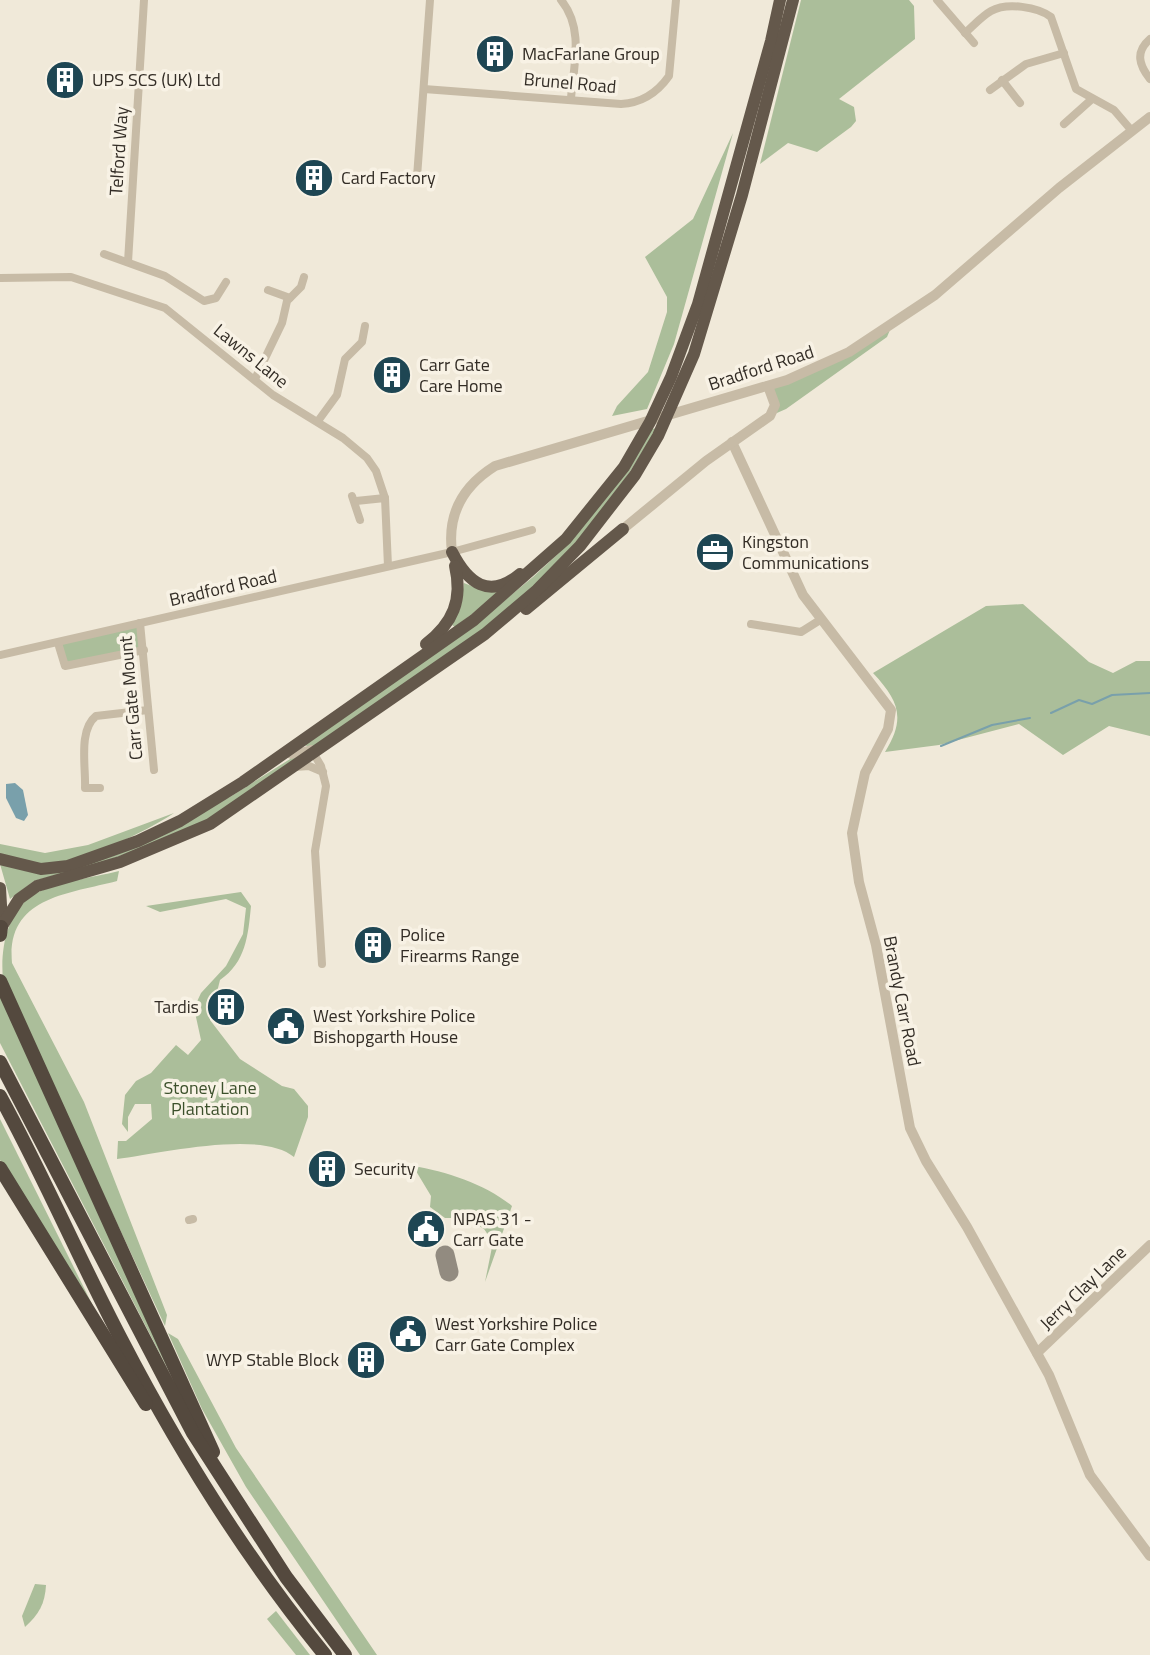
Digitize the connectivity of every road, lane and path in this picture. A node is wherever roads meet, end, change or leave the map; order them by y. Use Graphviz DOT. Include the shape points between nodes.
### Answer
graph roads {
  1 [pos="144,0"];
  2 [pos="430,0"];
  3 [pos="561,0"];
  4 [pos="676,0"];
  5 [pos="780,0"];
  6 [pos="793,0"];
  7 [pos="937,0"];
  8 [pos="965,33"];
  9 [pos="1150,38"];
  10 [pos="974,43"];
  11 [pos="1064,53"];
  12 [pos="1150,79"];
  13 [pos="1002,80"];
  14 [pos="424,89"];
  15 [pos="990,90"];
  16 [pos="571,98"];
  17 [pos="1092,99"];
  18 [pos="1020,103"];
  19 [pos="1150,117"];
  20 [pos="1063,124"];
  21 [pos="1132,131"];
  22 [pos="417,177"];
  23 [pos="104,254"];
  24 [pos="128,262"];
  25 [pos="304,277"];
  26 [pos="0,278"];
  27 [pos="226,282"];
  28 [pos="268,290"];
  29 [pos="290,298"];
  30 [pos="365,326"];
  31 [pos="255,379"];
  32 [pos="768,386"];
  33 [pos="318,421"];
  34 [pos="733,442"];
  35 [pos="624,467"];
  36 [pos="385,498"];
  37 [pos="360,520"];
  38 [pos="623,528"];
  39 [pos="533,530"];
  40 [pos="453,552"];
  41 [pos="388,566"];
  42 [pos="820,620"];
  43 [pos="140,623"];
  44 [pos="751,624"];
  45 [pos="485,634"];
  46 [pos="58,643"];
  47 [pos="144,650"];
  48 [pos="0,655"];
  49 [pos="402,670"];
  50 [pos="148,710"];
  51 [pos="314,754"];
  52 [pos="294,768"];
  53 [pos="154,770"];
  54 [pos="323,772"];
  55 [pos="243,782"];
  56 [pos="100,788"];
  57 [pos="0,859"];
  58 [pos="0,888"];
  59 [pos="1,929"];
  60 [pos="322,964"];
  61 [pos="0,981"];
  62 [pos="0,1062"];
  63 [pos="0,1097"];
  64 [pos="0,1168"];
  65 [pos="1150,1245"];
  66 [pos="1037,1353"];
  67 [pos="193,1471"];
  68 [pos="239,1508"];
  69 [pos="1150,1556"];
  70 [pos="325,1655"];
  71 [pos="345,1655"];
  1 -- 24 [label="street, Telford Way"];
  2 -- 14 [label="street"];
  3 -- 16 [label="street" via="572,13 577,32"];
  4 -- 16 [label="street, Brunel Road" via="669,76 662,86 642,101 629,104"];
  5 -- 35 [label="highway" via="698,304 671,377"];
  6 -- 45 [label="highway" via="710,307 664,424 635,475 580,546"];
  7 -- 8 [label="street"];
  8 -- 10 [label="street"];
  8 -- 11 [label="street" via="997,8 1033,9 1051,17"];
  9 -- 12 [label="street" via="1140,50 1139,62"];
  11 -- 13 [label="street" via="1026,64"];
  11 -- 17 [label="street" via="1076,89"];
  13 -- 15 [label="street"];
  13 -- 18 [label="street"];
  14 -- 16 [label="street, Brunel Road"];
  14 -- 22 [label="street"];
  17 -- 20 [label="street"];
  17 -- 21 [label="street" via="1120,115"];
  19 -- 21 [label="street, Bradford Road"];
  21 -- 32 [label="street, Bradford Road" via="935,295 849,352"];
  23 -- 24 [label="street"];
  24 -- 27 [label="street" via="164,276 204,301 216,298"];
  25 -- 29 [label="street"];
  26 -- 31 [label="street, Lawns Lane" via="71,277 165,309"];
  28 -- 29 [label="street"];
  29 -- 31 [label="street"];
  30 -- 33 [label="street" via="366,344 345,359 340,388"];
  31 -- 33 [label="street, Lawns Lane" via="289,407"];
  32 -- 34 [label="street" via="774,410"];
  32 -- 40 [label="street, Bradford Road" via="515,458 485,472 458,503 450,535"];
  33 -- 36 [label="street, Lawns Lane" via="367,458"];
  34 -- 38 [label="street"];
  34 -- 42 [label="street, Brandy Carr Road" via="803,595"];
  35 -- 40 [label="highway" via="547,550 511,581 496,586 475,583 465,575"];
  35 -- 49 [label="highway" via="566,539 526,577"];
  36 -- 37 [label="street" via="354,499"];
  36 -- 41 [label="street, Lawns Lane"];
  38 -- 45 [label="highway" via="520,614"];
  39 -- 40 [label="street, Bradford Road"];
  40 -- 41 [label="street, Bradford Road"];
  40 -- 49 [label="highway" via="459,590 452,617"];
  41 -- 43 [label="street, Bradford Road"];
  42 -- 44 [label="street" via="801,632"];
  42 -- 66 [label="street, Brandy Carr Road" via="891,710 888,729 865,773 853,842 910,1128"];
  43 -- 46 [label="street, Bradford Road"];
  43 -- 47 [label="street, Carr Gate Mount"];
  45 -- 51 [label="highway"];
  46 -- 47 [label="street" via="65,666"];
  46 -- 48 [label="street, Bradford Road"];
  47 -- 50 [label="street, Carr Gate Mount"];
  49 -- 55 [label="highway"];
  50 -- 53 [label="street, Carr Gate Mount"];
  50 -- 56 [label="street" via="96,716 89,722 85,788"];
  51 -- 52 [label="highway"];
  51 -- 54 [label="street"];
  51 -- 55 [label="street" via="304,749 294,752 261,776"];
  52 -- 54 [label="street" via="309,766"];
  52 -- 59 [label="highway" via="186,837 31,889 19,899"];
  54 -- 60 [label="street" via="326,786 315,851"];
  55 -- 57 [label="highway" via="180,821 75,864 41,869"];
  58 -- 59 [label="highway"];
  61 -- 68 [label="highway"];
  62 -- 68 [label="highway" via="137,1332"];
  63 -- 67 [label="highway"];
  64 -- 67 [label="highway" via="167,1438"];
  65 -- 66 [label="street, Jerry Clay Lane"];
  66 -- 69 [label="street, Brandy Carr Road" via="1090,1475"];
  67 -- 70 [label="highway" via="275,1592"];
  68 -- 71 [label="highway"];
}
